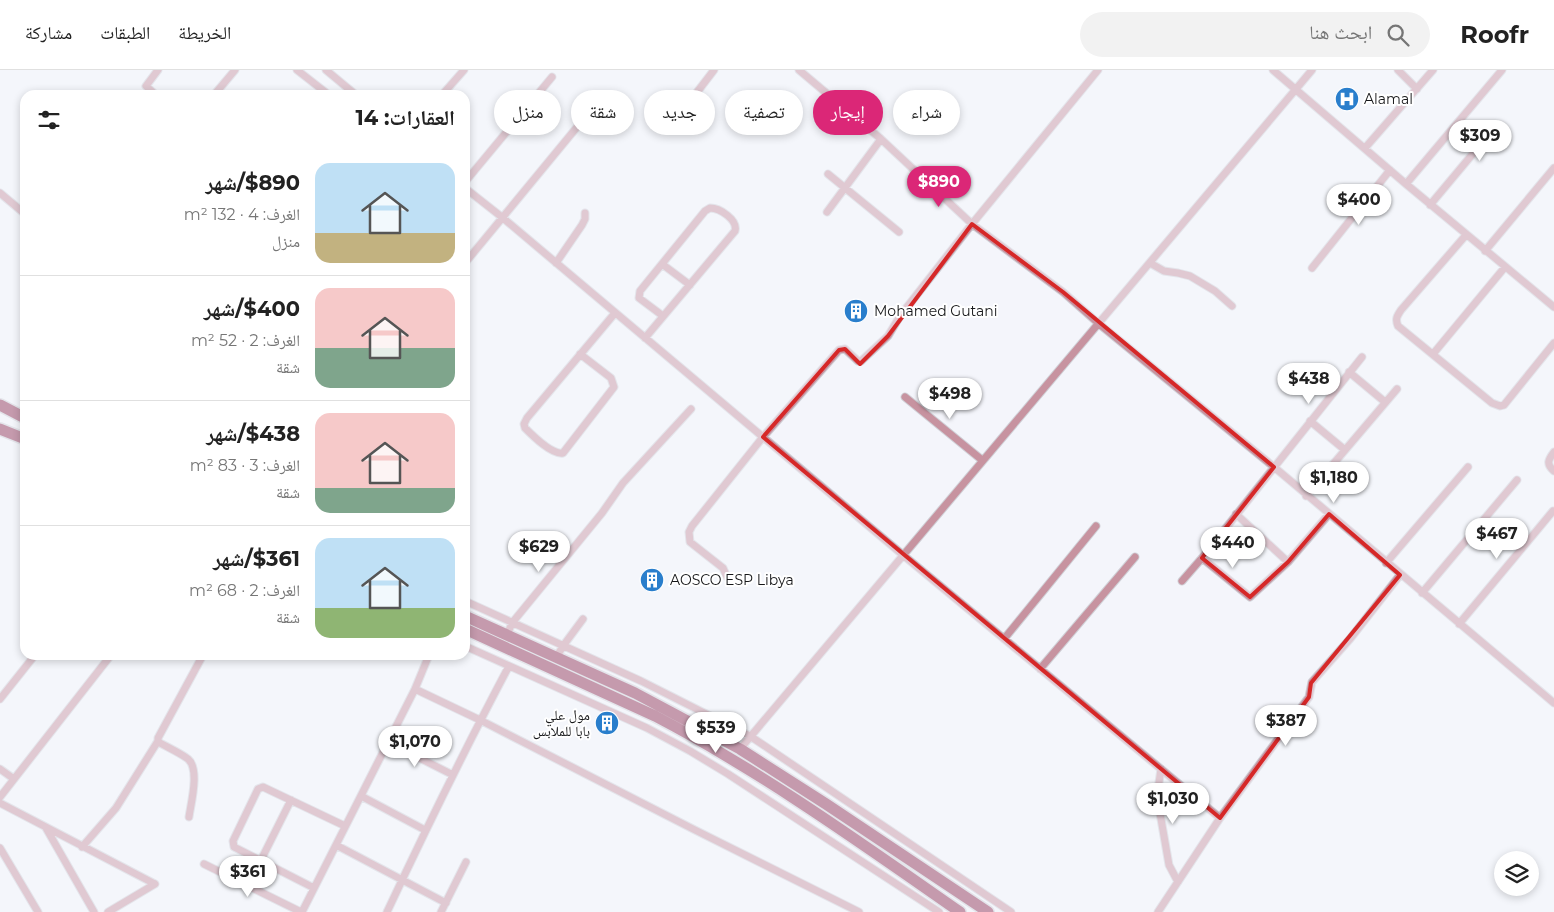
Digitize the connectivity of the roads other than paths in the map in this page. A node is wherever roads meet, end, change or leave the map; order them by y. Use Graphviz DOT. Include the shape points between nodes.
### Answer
graph roads {
  1 [pos="158,70"];
  2 [pos="235,70"];
  3 [pos="297,70"];
  4 [pos="326,70"];
  5 [pos="464,70"];
  6 [pos="714,70"];
  7 [pos="798,70"];
  8 [pos="1098,70"];
  9 [pos="1272,70"];
  10 [pos="1312,70"];
  11 [pos="1398,70"];
  12 [pos="1433,70"];
  13 [pos="1502,70"];
  14 [pos="552,77"];
  15 [pos="1296,89"];
  16 [pos="1417,89"];
  17 [pos="150,90"];
  18 [pos="218,90"];
  19 [pos="323,90"];
  20 [pos="350,90"];
  21 [pos="446,90"];
  22 [pos="699,90"];
  23 [pos="1455,126"];
  24 [pos="571,135"];
  25 [pos="882,139"];
  26 [pos="1365,148"];
  27 [pos="1554,168"];
  28 [pos="1390,170"];
  29 [pos="828,174"];
  30 [pos="470,176"];
  31 [pos="1406,184"];
  32 [pos="845,188"];
  33 [pos="470,192"];
  34 [pos="0,193"];
  35 [pos="1430,205"];
  36 [pos="20,210"];
  37 [pos="827,212"];
  38 [pos="585,213"];
  39 [pos="503,218"];
  40 [pos="972,224"];
  41 [pos="899,232"];
  42 [pos="1466,234"];
  43 [pos="1485,251"];
  44 [pos="470,257"];
  45 [pos="556,263"];
  46 [pos="1150,263"];
  47 [pos="662,264"];
  48 [pos="1505,267"];
  49 [pos="1312,268"];
  50 [pos="690,285"];
  51 [pos="1232,306"];
  52 [pos="1554,307"];
  53 [pos="615,312"];
  54 [pos="663,316"];
  55 [pos="1098,323"];
  56 [pos="644,338"];
  57 [pos="1554,342"];
  58 [pos="580,354"];
  59 [pos="1432,354"];
  60 [pos="1362,357"];
  61 [pos="1349,372"];
  62 [pos="1397,389"];
  63 [pos="905,397"];
  64 [pos="1385,402"];
  65 [pos="0,405"];
  66 [pos="691,409"];
  67 [pos="20,415"];
  68 [pos="1310,421"];
  69 [pos="0,429"];
  70 [pos="20,437"];
  71 [pos="763,437"];
  72 [pos="1345,450"];
  73 [pos="1554,452"];
  74 [pos="982,460"];
  75 [pos="1274,467"];
  76 [pos="1468,467"];
  77 [pos="1554,472"];
  78 [pos="1517,480"];
  79 [pos="1306,496"];
  80 [pos="1553,511"];
  81 [pos="1236,514"];
  82 [pos="1329,514"];
  83 [pos="1096,526"];
  84 [pos="903,555"];
  85 [pos="1135,557"];
  86 [pos="1202,558"];
  87 [pos="1288,562"];
  88 [pos="1386,563"];
  89 [pos="1400,575"];
  90 [pos="727,577"];
  91 [pos="1182,581"];
  92 [pos="1422,593"];
  93 [pos="470,601"];
  94 [pos="470,618"];
  95 [pos="583,619"];
  96 [pos="512,623"];
  97 [pos="1458,624"];
  98 [pos="470,631"];
  99 [pos="507,635"];
  100 [pos="1004,639"];
  101 [pos="563,646"];
  102 [pos="470,648"];
  103 [pos="556,658"];
  104 [pos="31,660"];
  105 [pos="107,660"];
  106 [pos="200,660"];
  107 [pos="427,660"];
  108 [pos="509,666"];
  109 [pos="606,666"];
  110 [pos="547,667"];
  111 [pos="1040,669"];
  112 [pos="600,677"];
  113 [pos="540,680"];
  114 [pos="641,681"];
  115 [pos="414,689"];
  116 [pos="635,693"];
  117 [pos="0,699"];
  118 [pos="1554,703"];
  119 [pos="480,720"];
  120 [pos="750,736"];
  121 [pos="158,741"];
  122 [pos="388,742"];
  123 [pos="740,749"];
  124 [pos="0,769"];
  125 [pos="1161,769"];
  126 [pos="453,775"];
  127 [pos="14,780"];
  128 [pos="361,796"];
  129 [pos="0,797"];
  130 [pos="291,800"];
  131 [pos="0,803"];
  132 [pos="189,817"];
  133 [pos="1220,818"];
  134 [pos="345,826"];
  135 [pos="46,828"];
  136 [pos="425,830"];
  137 [pos="336,845"];
  138 [pos="82,847"];
  139 [pos="0,848"];
  140 [pos="261,860"];
  141 [pos="466,862"];
  142 [pos="204,864"];
  143 [pos="402,879"];
  144 [pos="1178,882"];
  145 [pos="314,888"];
  146 [pos="446,903"];
  147 [pos="38,912"];
  148 [pos="94,912"];
  149 [pos="108,912"];
  150 [pos="302,912"];
  151 [pos="387,912"];
  152 [pos="442,912"];
  153 [pos="859,912"];
  154 [pos="938,912"];
  155 [pos="960,912"];
  156 [pos="988,912"];
  157 [pos="1011,912"];
  158 [pos="1158,912"];
  1 -- 17 [label="street" via="146,86"];
  2 -- 18 [label="street"];
  3 -- 19 [label="street"];
  4 -- 20 [label="street"];
  5 -- 21 [label="street"];
  6 -- 22 [label="street"];
  7 -- 25 [label="street"];
  8 -- 40 [label="street"];
  9 -- 15 [label="street"];
  10 -- 15 [label="street"];
  11 -- 16 [label="street"];
  12 -- 16 [label="street"];
  13 -- 23 [label="street"];
  14 -- 30 [label="street"];
  15 -- 26 [label="street"];
  15 -- 46 [label="street"];
  16 -- 26 [label="street"];
  23 -- 31 [label="street"];
  23 -- 35 [label="street" via="1481,144"];
  24 -- 39 [label="street"];
  25 -- 32 [label="street"];
  25 -- 40 [label="street"];
  26 -- 28 [label="street"];
  27 -- 43 [label="street"];
  28 -- 31 [label="street"];
  28 -- 49 [label="street"];
  29 -- 32 [label="street"];
  31 -- 35 [label="street"];
  32 -- 37 [label="street"];
  32 -- 41 [label="street"];
  33 -- 39 [label="street"];
  34 -- 36 [label="street"];
  35 -- 42 [label="street"];
  38 -- 45 [label="street" via="582,225"];
  39 -- 44 [label="street"];
  39 -- 45 [label="street"];
  40 -- 55 [label="street" via="1063,292"];
  40 -- 71 [label="street" via="888,336 861,361 840,350"];
  42 -- 43 [label="street"];
  42 -- 59 [label="street" via="1397,316 1398,326"];
  43 -- 48 [label="street"];
  45 -- 53 [label="street"];
  46 -- 51 [label="street" via="1160,270 1196,280"];
  46 -- 55 [label="street"];
  47 -- 50 [label="street"];
  47 -- 50 [label="street" via="705,212 710,208 720,210 736,228"];
  47 -- 54 [label="street" via="640,291 639,298"];
  48 -- 52 [label="street"];
  48 -- 59 [label="street"];
  50 -- 54 [label="street"];
  53 -- 56 [label="street"];
  53 -- 58 [label="street"];
  54 -- 56 [label="street"];
  55 -- 74 [label="street"];
  55 -- 75 [label="street"];
  56 -- 71 [label="street"];
  57 -- 59 [label="street" via="1500,406"];
  58 -- 58 [label="street" via="524,424 530,433 558,454 563,453 614,387 612,378"];
  60 -- 61 [label="street"];
  61 -- 64 [label="street"];
  61 -- 68 [label="street"];
  62 -- 64 [label="street"];
  63 -- 74 [label="street"];
  64 -- 72 [label="street"];
  65 -- 67 [label="highway"];
  66 -- 96 [label="street" via="622,483 602,513"];
  68 -- 72 [label="street"];
  68 -- 75 [label="street"];
  69 -- 70 [label="highway"];
  71 -- 84 [label="street"];
  71 -- 90 [label="street" via="688,532 690,542 723,568"];
  72 -- 79 [label="street"];
  73 -- 77 [label="street" via="1548,465"];
  74 -- 84 [label="street"];
  75 -- 79 [label="street"];
  75 -- 81 [label="street"];
  76 -- 88 [label="street"];
  78 -- 92 [label="street"];
  79 -- 82 [label="street"];
  80 -- 97 [label="street"];
  81 -- 86 [label="street"];
  81 -- 87 [label="street"];
  82 -- 87 [label="street"];
  82 -- 88 [label="street"];
  83 -- 100 [label="street"];
  84 -- 100 [label="street"];
  84 -- 120 [label="street"];
  85 -- 111 [label="street"];
  86 -- 87 [label="street" via="1250,597"];
  86 -- 91 [label="street"];
  88 -- 89 [label="street"];
  89 -- 92 [label="street"];
  89 -- 133 [label="street" via="1312,682 1309,697"];
  92 -- 97 [label="street"];
  93 -- 96 [label="street"];
  94 -- 99 [label="highway"];
  95 -- 101 [label="street"];
  96 -- 99 [label="street"];
  96 -- 101 [label="street"];
  97 -- 118 [label="street"];
  98 -- 110 [label="highway"];
  99 -- 103 [label="highway"];
  100 -- 111 [label="street"];
  101 -- 103 [label="street"];
  101 -- 109 [label="street"];
  102 -- 108 [label="street"];
  103 -- 112 [label="highway"];
  104 -- 117 [label="street"];
  105 -- 127 [label="street"];
  106 -- 121 [label="street"];
  107 -- 115 [label="street"];
  108 -- 113 [label="street"];
  108 -- 119 [label="street"];
  109 -- 112 [label="street"];
  109 -- 114 [label="street"];
  110 -- 113 [label="street"];
  110 -- 155 [label="highway" via="654,716 730,758 814,811"];
  111 -- 125 [label="street"];
  112 -- 116 [label="highway"];
  113 -- 154 [label="street" via="690,751"];
  114 -- 116 [label="street"];
  114 -- 120 [label="street"];
  115 -- 119 [label="street"];
  115 -- 122 [label="street"];
  116 -- 123 [label="highway"];
  119 -- 126 [label="street"];
  119 -- 153 [label="street"];
  120 -- 123 [label="street"];
  120 -- 157 [label="street"];
  121 -- 132 [label="street" via="190,760 194,767"];
  121 -- 138 [label="street" via="116,808"];
  122 -- 126 [label="street"];
  122 -- 128 [label="street"];
  123 -- 156 [label="highway"];
  124 -- 127 [label="street"];
  125 -- 133 [label="street"];
  125 -- 144 [label="street" via="1157,796 1170,869"];
  126 -- 136 [label="street"];
  127 -- 129 [label="street"];
  128 -- 134 [label="street"];
  128 -- 136 [label="street"];
  130 -- 134 [label="street"];
  130 -- 140 [label="street"];
  130 -- 140 [label="street" via="263,787 258,790 233,844"];
  131 -- 135 [label="street"];
  133 -- 144 [label="street"];
  134 -- 137 [label="street"];
  135 -- 138 [label="street"];
  135 -- 148 [label="street"];
  136 -- 143 [label="street"];
  137 -- 143 [label="street"];
  137 -- 145 [label="street"];
  138 -- 149 [label="street" via="155,884"];
  139 -- 147 [label="street"];
  140 -- 145 [label="street"];
  141 -- 146 [label="street"];
  142 -- 150 [label="street"];
  143 -- 146 [label="street"];
  143 -- 151 [label="street"];
  144 -- 158 [label="street"];
  145 -- 150 [label="street"];
  146 -- 152 [label="street"];
}
